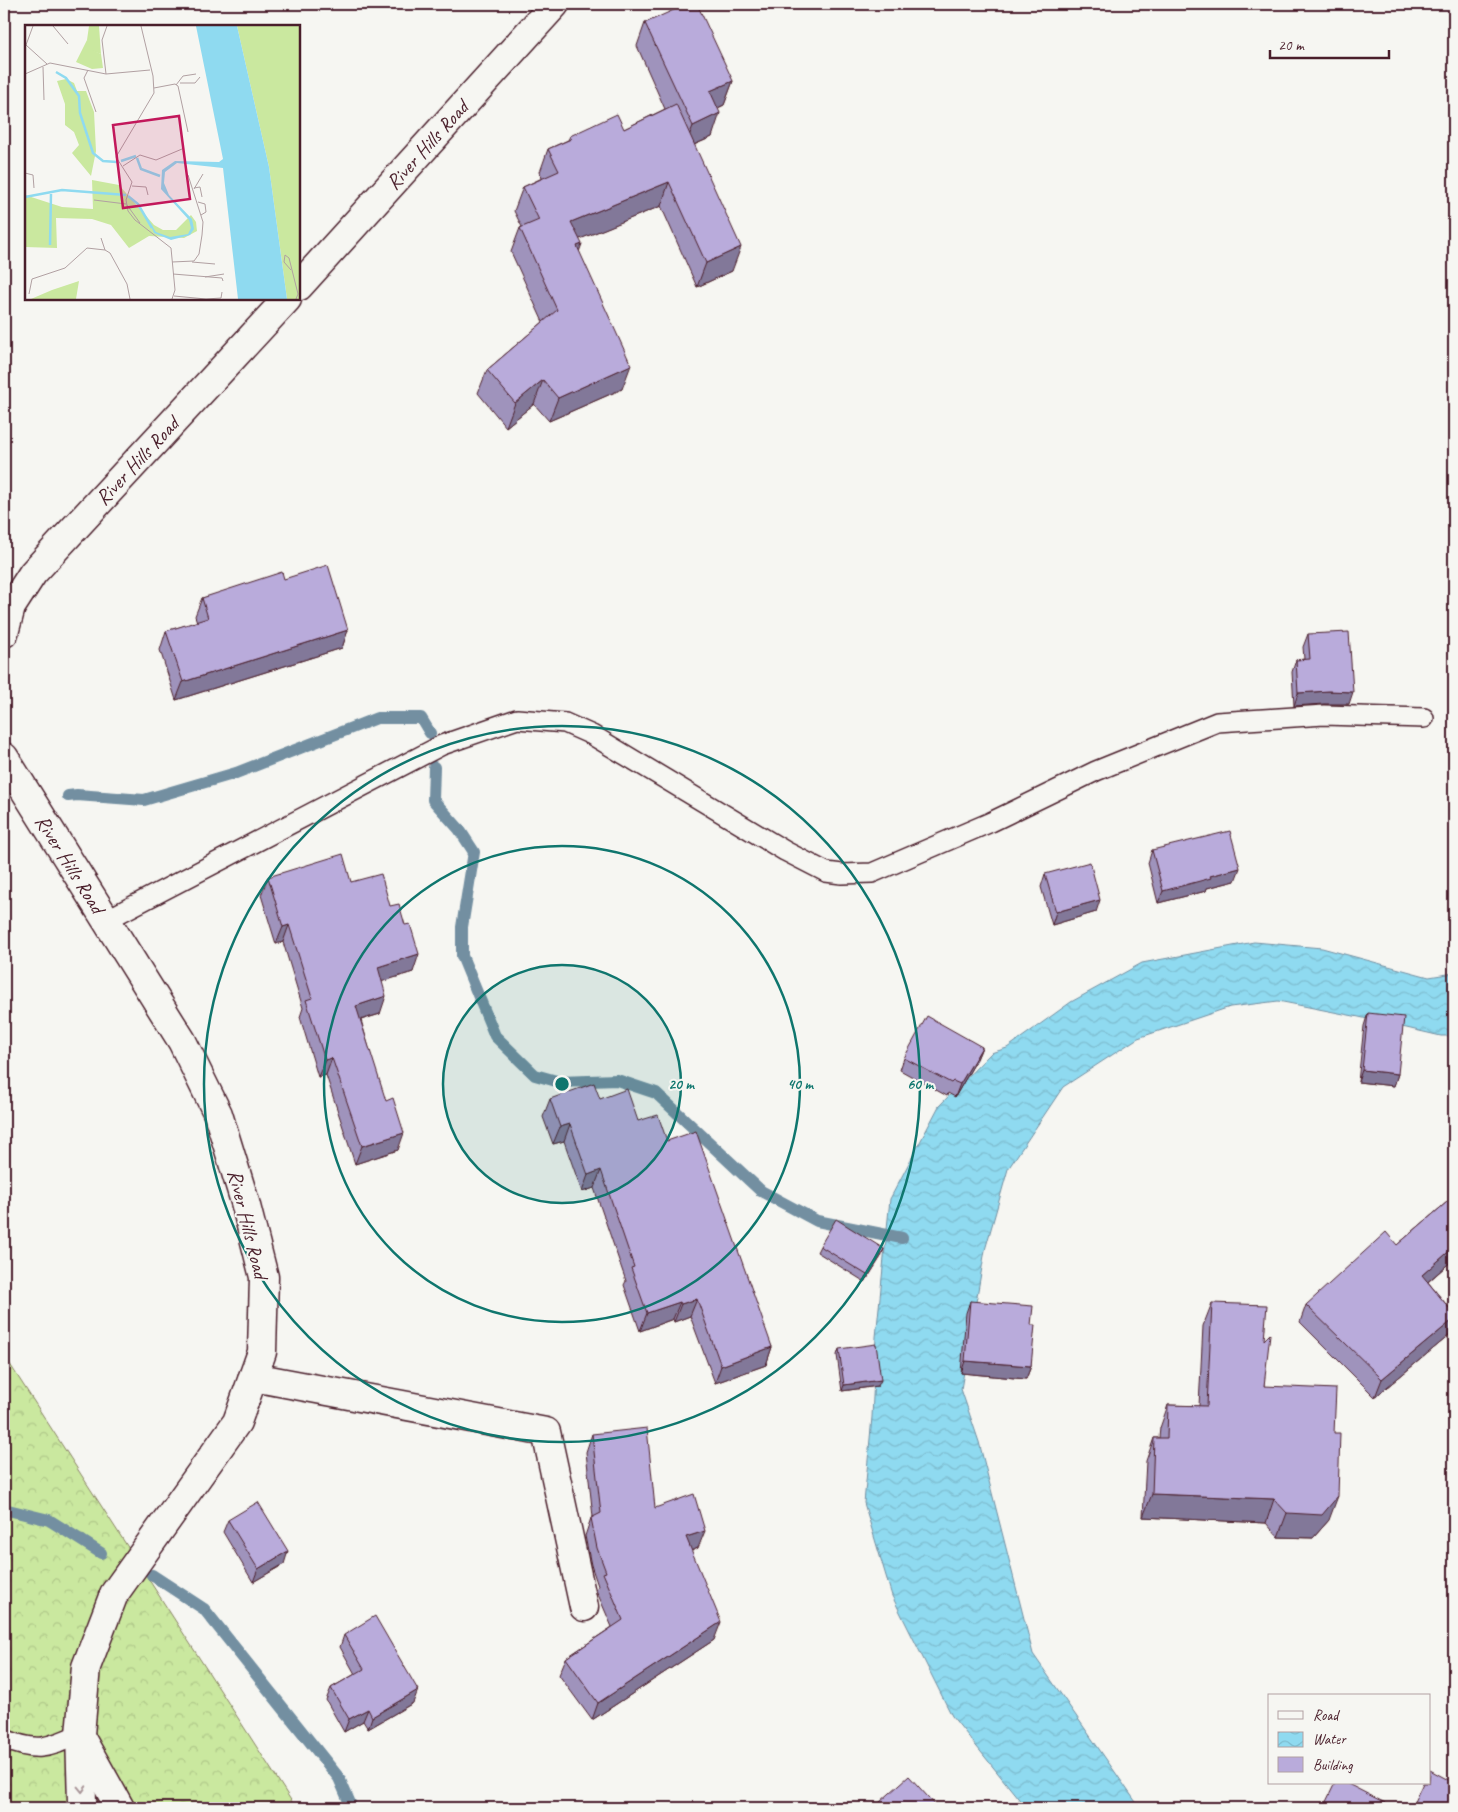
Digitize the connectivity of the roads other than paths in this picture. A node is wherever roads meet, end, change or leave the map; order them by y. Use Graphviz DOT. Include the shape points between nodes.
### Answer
graph roads {
  1 [pos="555,4"];
  2 [pos="300,285"];
  3 [pos="286,300"];
  4 [pos="4,634"];
  5 [pos="1424,718"];
  6 [pos="4,757"];
  7 [pos="106,920"];
  8 [pos="253,1378"];
  9 [pos="584,1607"];
  10 [pos="80,1734"];
  11 [pos="4,1739"];
  12 [pos="84,1808"];
  13 [pos="120,1808"];
  1 -- 2 [label="street, River Hills Road"];
  3 -- 4 [label="street, River Hills Road" via="33,573 11,608"];
  5 -- 7 [label="lane" via="1324,715 1217,722 1096,771 992,822 872,873 842,874 826,872 785,851 592,735 565,723 517,720 442,745"];
  6 -- 7 [label="street, River Hills Road"];
  7 -- 8 [label="street, River Hills Road" via="182,1041 218,1114 264,1277 262,1352"];
  8 -- 9 [label="street" via="546,1432"];
  8 -- 10 [label="street, River Hills Road" via="237,1422 114,1594 86,1667"];
  10 -- 11 [label="lane" via="48,1747 23,1747"];
  10 -- 12 [label="street, River Hills Road, one-way"];
  10 -- 13 [label="street"];
}
